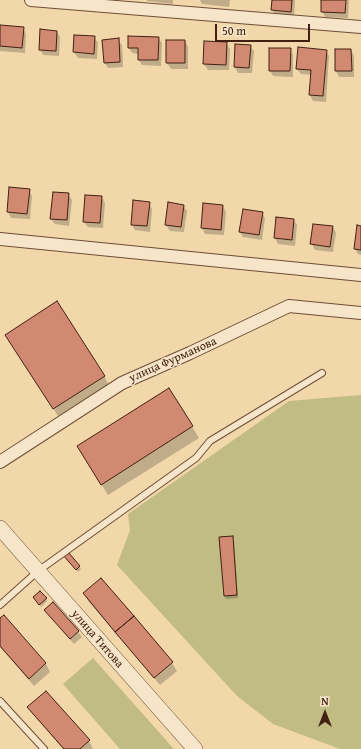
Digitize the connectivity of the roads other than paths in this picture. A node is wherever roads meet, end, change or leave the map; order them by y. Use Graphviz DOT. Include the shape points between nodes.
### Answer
graph roads {
  1 [pos="31,0"];
  2 [pos="361,27"];
  3 [pos="0,239"];
  4 [pos="361,275"];
  5 [pos="361,313"];
  6 [pos="322,374"];
  7 [pos="0,462"];
  8 [pos="0,528"];
  9 [pos="38,571"];
  10 [pos="0,605"];
  11 [pos="0,701"];
  12 [pos="44,749"];
  13 [pos="194,749"];
  1 -- 2 [label="street"];
  3 -- 4 [label="street"];
  5 -- 7 [label="street, улица Фурманова" via="290,306 122,383"];
  6 -- 9 [label="lane" via="210,441 196,458"];
  8 -- 9 [label="street, улица Титова"];
  9 -- 10 [label="lane"];
  9 -- 13 [label="street, улица Титова"];
  11 -- 12 [label="lane"];
}
